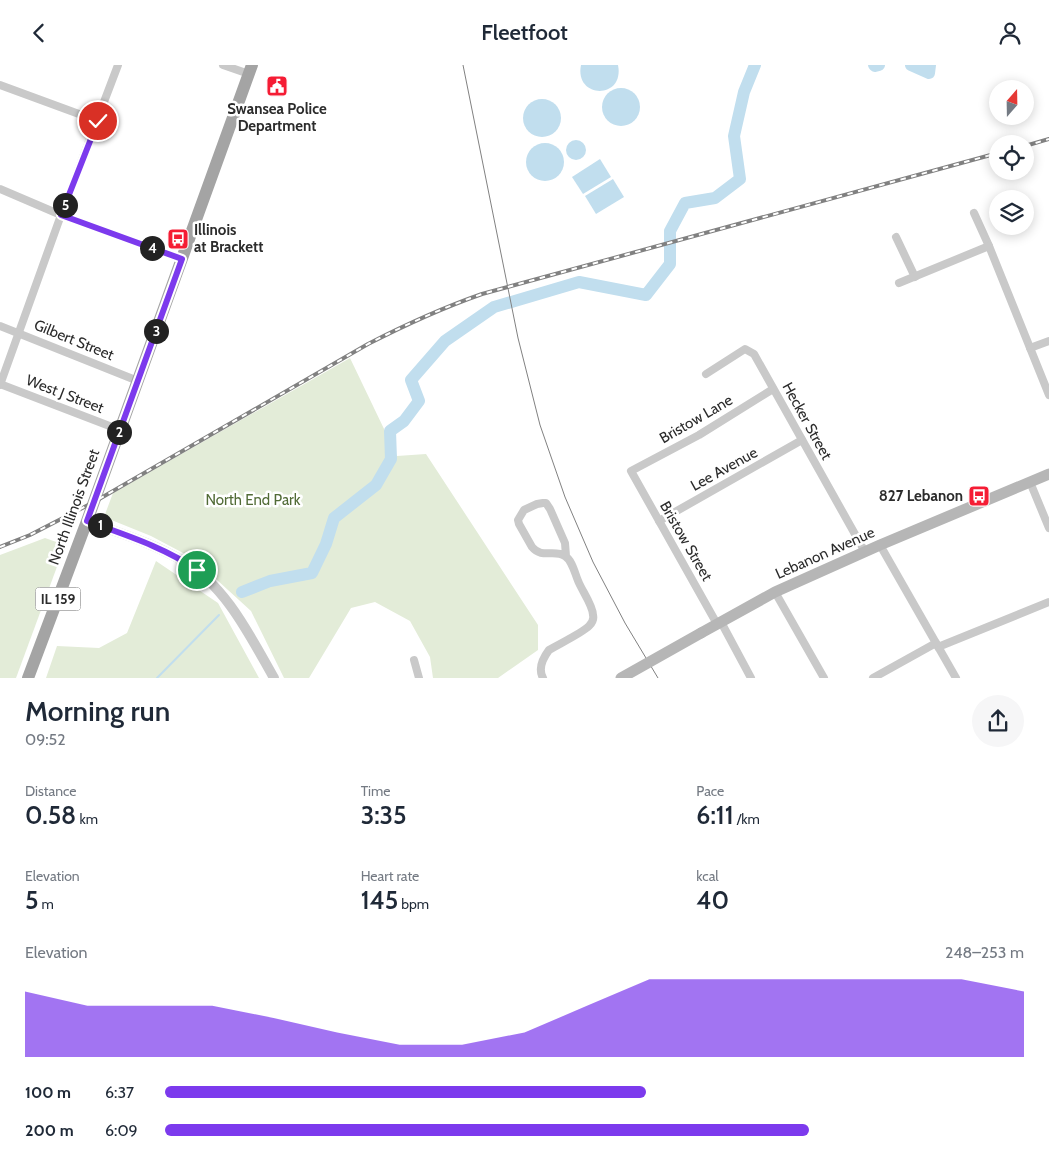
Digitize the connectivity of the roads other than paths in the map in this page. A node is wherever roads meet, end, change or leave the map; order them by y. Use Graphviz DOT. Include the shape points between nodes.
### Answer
graph roads {
  1 [pos="108,65"];
  2 [pos="223,65"];
  3 [pos="117,67"];
  4 [pos="250,70"];
  5 [pos="0,85"];
  6 [pos="98,121"];
  7 [pos="0,189"];
  8 [pos="974,213"];
  9 [pos="61,215"];
  10 [pos="896,237"];
  11 [pos="989,246"];
  12 [pos="182,259"];
  13 [pos="915,277"];
  14 [pos="899,283"];
  15 [pos="0,326"];
  16 [pos="19,333"];
  17 [pos="1049,341"];
  18 [pos="1030,347"];
  19 [pos="706,374"];
  20 [pos="138,381"];
  21 [pos="0,384"];
  22 [pos="774,389"];
  23 [pos="1049,395"];
  24 [pos="120,430"];
  25 [pos="802,440"];
  26 [pos="630,471"];
  27 [pos="1049,474"];
  28 [pos="1030,482"];
  29 [pos="87,521"];
  30 [pos="659,521"];
  31 [pos="1049,528"];
  32 [pos="880,545"];
  33 [pos="865,552"];
  34 [pos="566,556"];
  35 [pos="775,592"];
  36 [pos="1049,602"];
  37 [pos="719,623"];
  38 [pos="937,645"];
  39 [pos="414,660"];
  40 [pos="28,678"];
  41 [pos="274,678"];
  42 [pos="419,678"];
  43 [pos="543,678"];
  44 [pos="621,678"];
  45 [pos="751,678"];
  46 [pos="824,678"];
  47 [pos="873,678"];
  48 [pos="956,678"];
  1 -- 3 [label="street"];
  2 -- 4 [label="street"];
  3 -- 6 [label="street"];
  4 -- 12 [label="main road, North Illinois Street / IL 159"];
  5 -- 6 [label="street"];
  6 -- 9 [label="street"];
  7 -- 9 [label="street"];
  8 -- 11 [label="street"];
  9 -- 12 [label="street"];
  9 -- 16 [label="street"];
  10 -- 13 [label="street"];
  11 -- 13 [label="street"];
  11 -- 18 [label="street"];
  12 -- 20 [label="main road, North Illinois Street / IL 159"];
  13 -- 14 [label="street"];
  15 -- 16 [label="street, Gilbert Street"];
  16 -- 20 [label="street, Gilbert Street"];
  16 -- 21 [label="street"];
  17 -- 18 [label="street"];
  18 -- 23 [label="street"];
  19 -- 22 [label="street, Hecker Street" via="744,349 754,354"];
  20 -- 24 [label="main road, North Illinois Street / IL 159"];
  21 -- 24 [label="street, West J Street"];
  22 -- 25 [label="street, Hecker Street"];
  22 -- 26 [label="street, Bristow Lane" via="699,435"];
  24 -- 29 [label="main road, North Illinois Street / IL 159"];
  25 -- 30 [label="street, Lee Avenue"];
  25 -- 33 [label="street, Hecker Street"];
  26 -- 30 [label="street, Bristow Street"];
  27 -- 28 [label="main road, Lebanon Avenue"];
  28 -- 31 [label="street"];
  28 -- 32 [label="main road, Lebanon Avenue"];
  29 -- 40 [label="main road, North Illinois Street / IL 159"];
  29 -- 41 [label="street" via="150,544 197,570 234,609"];
  30 -- 37 [label="street, Bristow Street"];
  32 -- 33 [label="main road, Lebanon Avenue"];
  32 -- 38 [label="street"];
  33 -- 35 [label="main road, Lebanon Avenue"];
  34 -- 34 [label="street" via="565,543 548,506 543,503 524,510 519,524 535,551"];
  34 -- 43 [label="street" via="592,609 593,621 587,628 549,650 541,668"];
  35 -- 37 [label="main road, Lebanon Avenue"];
  35 -- 46 [label="street"];
  36 -- 38 [label="street"];
  37 -- 44 [label="main road, Lebanon Avenue, bridge"];
  37 -- 45 [label="street, Bristow Street"];
  38 -- 47 [label="street"];
  38 -- 48 [label="street"];
  39 -- 42 [label="street"];
}
